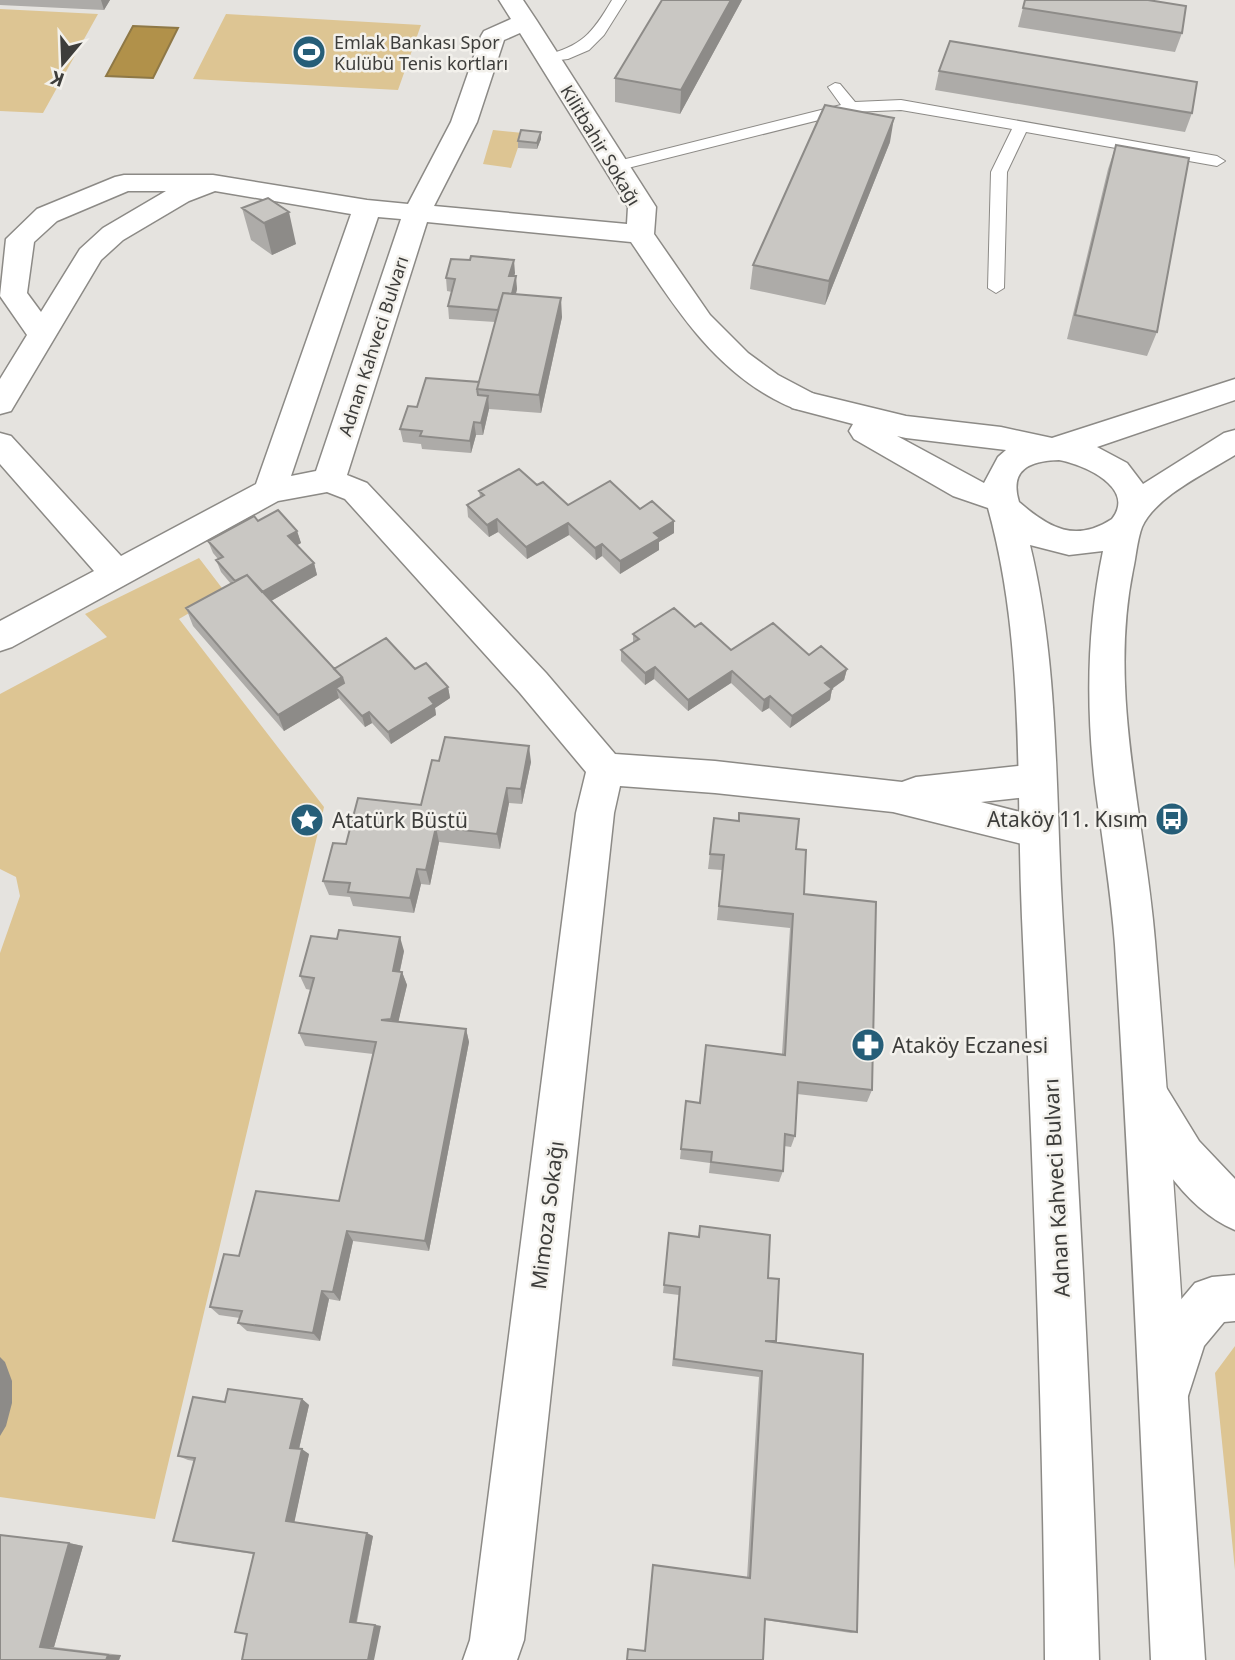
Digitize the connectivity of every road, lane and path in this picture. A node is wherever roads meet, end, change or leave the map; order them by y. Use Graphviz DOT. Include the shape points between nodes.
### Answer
graph roads {
  1 [pos="619,0"];
  2 [pos="518,10"];
  3 [pos="548,59"];
  4 [pos="835,87"];
  5 [pos="850,107"];
  6 [pos="1021,127"];
  7 [pos="1217,161"];
  8 [pos="617,166"];
  9 [pos="213,183"];
  10 [pos="367,208"];
  11 [pos="417,212"];
  12 [pos="640,234"];
  13 [pos="996,288"];
  14 [pos="42,335"];
  15 [pos="1235,389"];
  16 [pos="803,401"];
  17 [pos="0,404"];
  18 [pos="1235,440"];
  19 [pos="1052,449"];
  20 [pos="5,459"];
  21 [pos="329,481"];
  22 [pos="270,491"];
  23 [pos="1004,505"];
  24 [pos="1130,517"];
  25 [pos="116,573"];
  26 [pos="0,637"];
  27 [pos="606,769"];
  28 [pos="1036,780"];
  29 [pos="892,796"];
  30 [pos="1038,832"];
  31 [pos="1146,1094"];
  32 [pos="1235,1207"];
  33 [pos="1235,1298"];
  34 [pos="1164,1404"];
  35 [pos="490,1660"];
  36 [pos="1072,1660"];
  37 [pos="1178,1660"];
  1 -- 3 [label="lane" via="589,46"];
  2 -- 3 [label="street, Kilitbahir Sokağı"];
  2 -- 11 [label="street, Adnan Kahveci Bulvarı" via="493,36 464,122"];
  3 -- 8 [label="street, Kilitbahir Sokağı"];
  4 -- 5 [label="lane"];
  5 -- 6 [label="lane" via="901,105"];
  5 -- 8 [label="lane"];
  6 -- 7 [label="lane"];
  6 -- 13 [label="lane" via="999,172"];
  8 -- 12 [label="street, Kilitbahir Sokağı" via="642,207"];
  9 -- 10 [label="street"];
  9 -- 14 [label="street" via="179,195 114,234 90,255"];
  9 -- 14 [label="street" via="124,183 47,215 20,239 13,294"];
  10 -- 11 [label="street"];
  10 -- 22 [label="street"];
  11 -- 12 [label="street"];
  11 -- 21 [label="street, Adnan Kahveci Bulvarı"];
  12 -- 16 [label="street, Kilitbahir Sokağı" via="700,322 757,375"];
  14 -- 17 [label="street"];
  15 -- 19 [label="street"];
  16 -- 19 [label="street" via="906,427"];
  16 -- 23 [label="street"];
  18 -- 24 [label="street" via="1184,471"];
  19 -- 23 [label="street" via="1011,463 999,491"];
  19 -- 24 [label="street" via="1089,456 1107,465 1126,484"];
  20 -- 25 [label="street"];
  21 -- 22 [label="street"];
  21 -- 27 [label="street" via="356,491"];
  22 -- 25 [label="street"];
  23 -- 24 [label="street" via="1034,533 1056,542 1100,541"];
  23 -- 28 [label="street, Adnan Kahveci Bulvarı" via="1027,612"];
  24 -- 31 [label="street" via="1110,599 1107,648 1114,783 1131,887"];
  25 -- 26 [label="street"];
  27 -- 29 [label="street"];
  27 -- 35 [label="street, Mimoza Sokağı" via="595,813 497,1640"];
  28 -- 29 [label="street"];
  28 -- 30 [label="street, Adnan Kahveci Bulvarı"];
  29 -- 30 [label="street"];
  30 -- 36 [label="street, Adnan Kahveci Bulvarı" via="1065,1375"];
  31 -- 32 [label="street" via="1186,1163 1206,1186"];
  31 -- 34 [label="street"];
  33 -- 34 [label="street" via="1212,1300 1184,1333"];
  34 -- 37 [label="street"];
}
